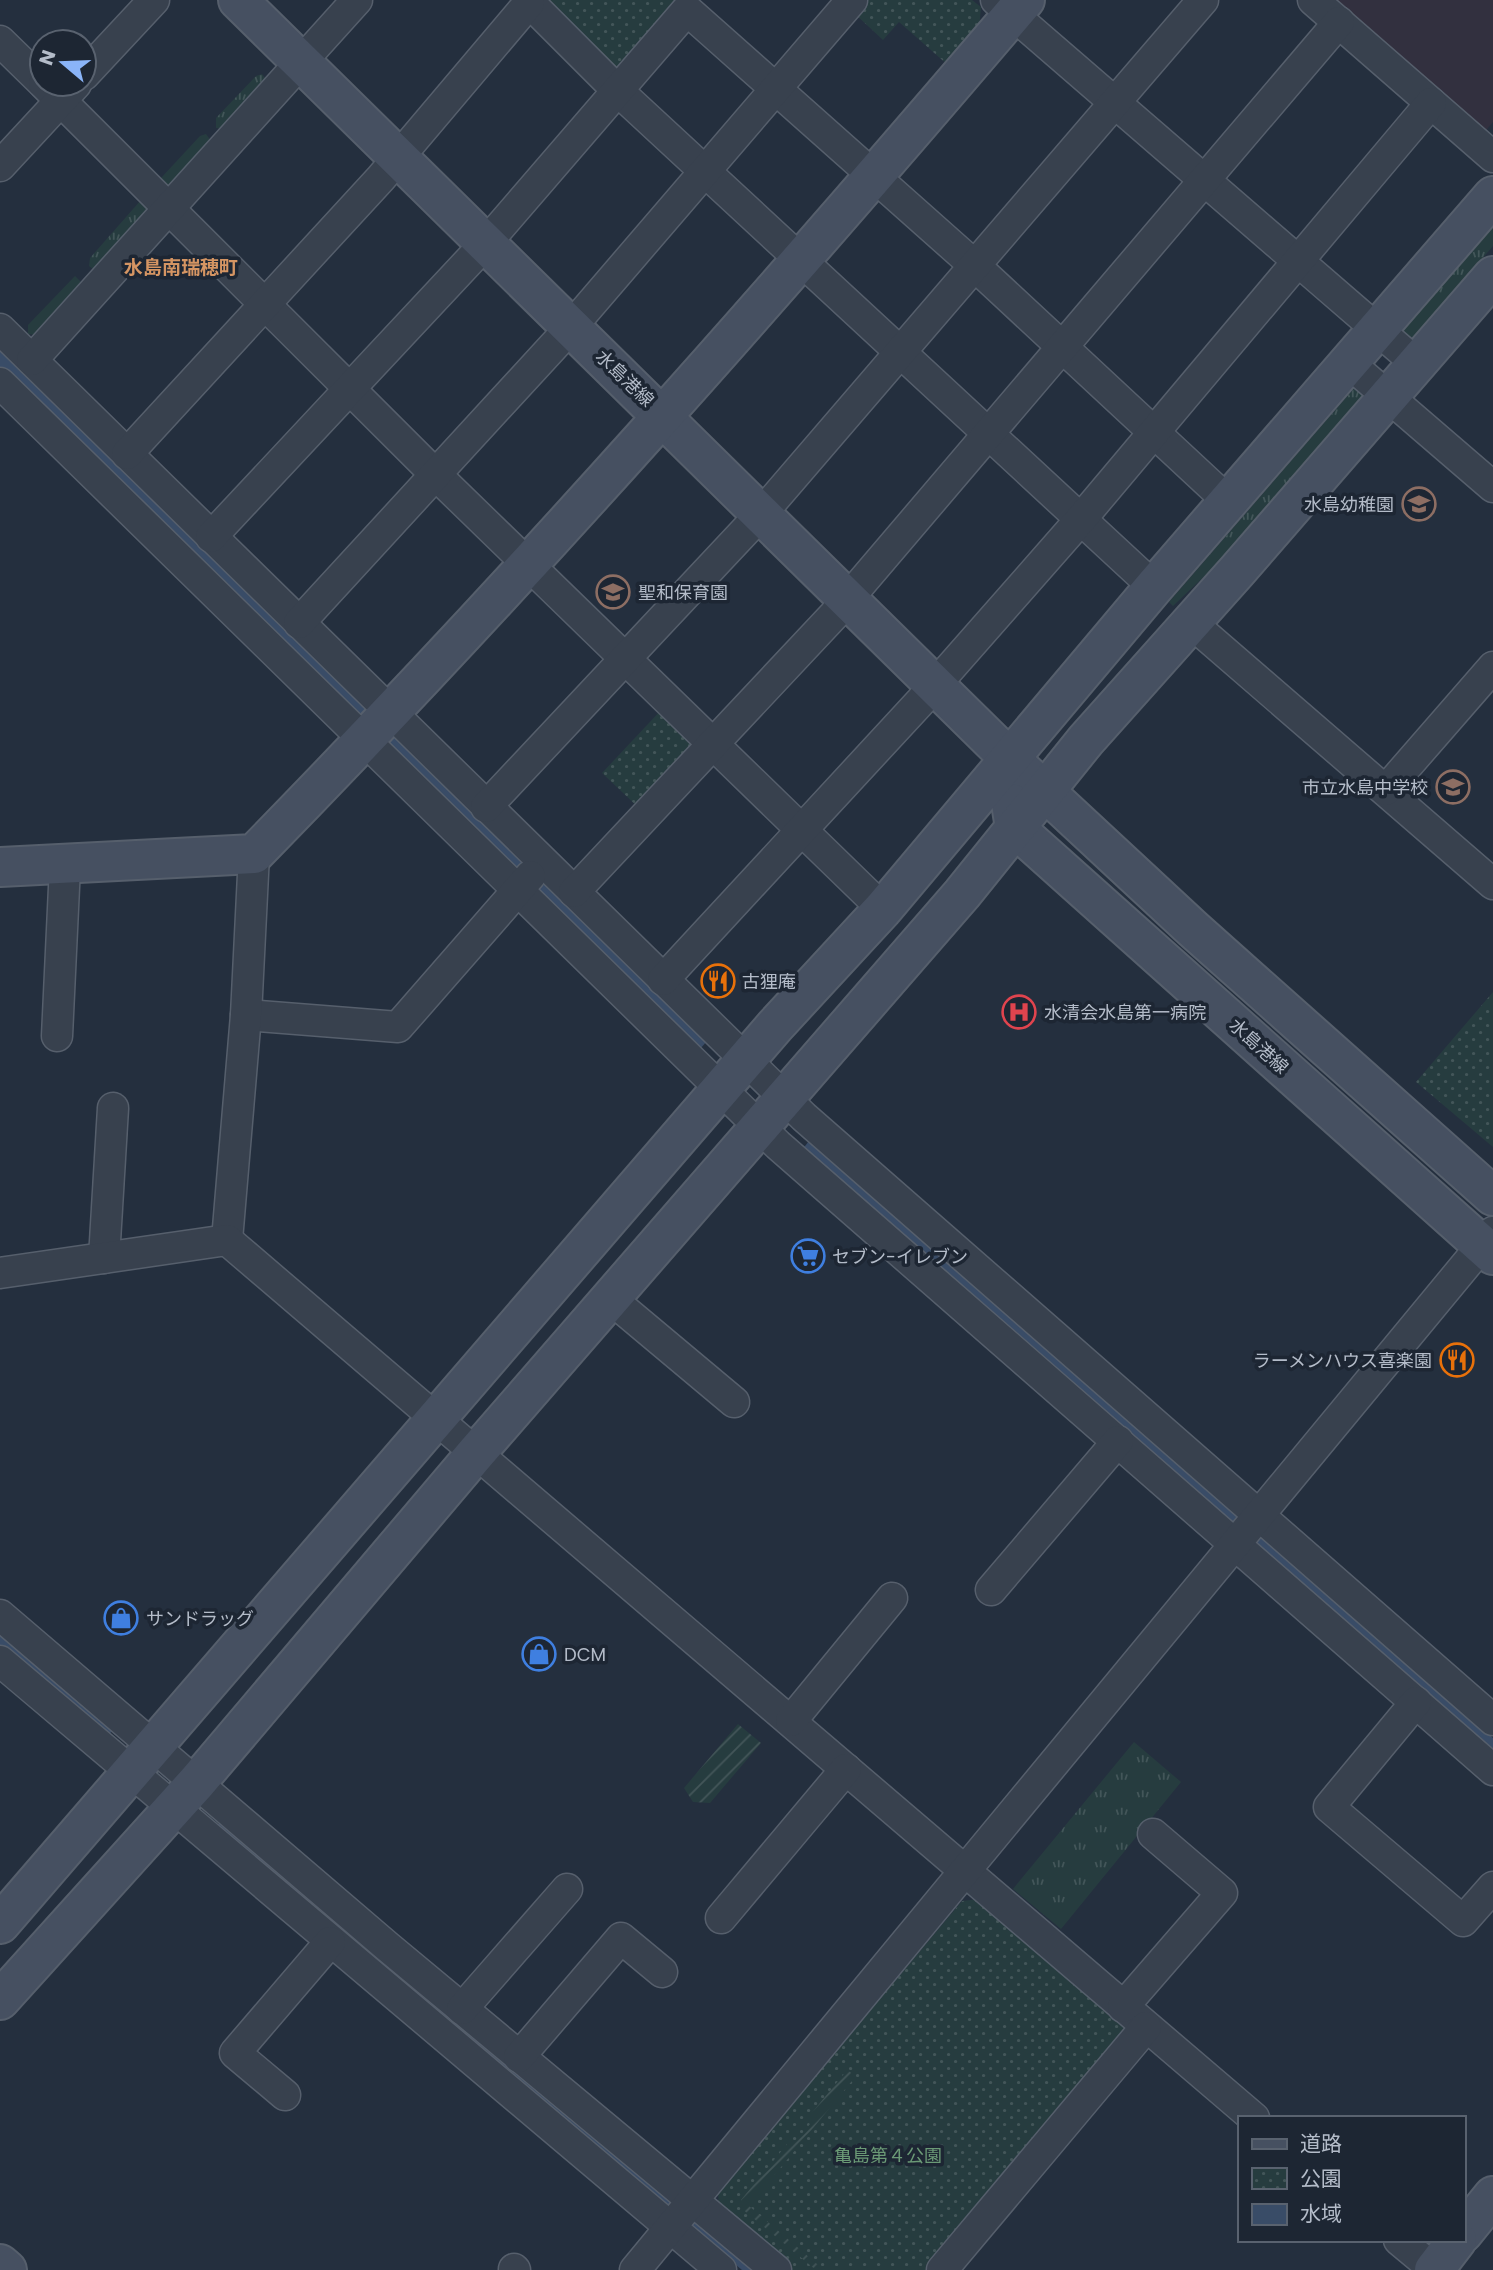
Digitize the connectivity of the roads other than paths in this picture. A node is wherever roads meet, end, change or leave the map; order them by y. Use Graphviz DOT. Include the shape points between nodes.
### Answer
graph roads {
  1 [pos="153,0"];
  2 [pos="238,0"];
  3 [pos="357,0"];
  4 [pos="852,0"];
  5 [pos="1203,0"];
  6 [pos="1313,0"];
  7 [pos="528,1"];
  8 [pos="691,5"];
  9 [pos="1012,5"];
  10 [pos="1339,22"];
  11 [pos="0,41"];
  12 [pos="98,60"];
  13 [pos="302,63"];
  14 [pos="28,64"];
  15 [pos="777,87"];
  16 [pos="617,90"];
  17 [pos="49,98"];
  18 [pos="65,98"];
  19 [pos="1114,103"];
  20 [pos="1431,103"];
  21 [pos="397,156"];
  22 [pos="1493,157"];
  23 [pos="0,166"];
  24 [pos="706,171"];
  25 [pos="872,176"];
  26 [pos="1206,181"];
  27 [pos="1493,196"];
  28 [pos="169,209"];
  29 [pos="486,243"];
  30 [pos="800,258"];
  31 [pos="1298,261"];
  32 [pos="974,265"];
  33 [pos="1493,276"];
  34 [pos="264,304"];
  35 [pos="572,326"];
  36 [pos="0,329"];
  37 [pos="1378,330"];
  38 [pos="1062,349"];
  39 [pos="901,352"];
  40 [pos="1349,363"];
  41 [pos="1416,363"];
  42 [pos="12,367"];
  43 [pos="348,388"];
  44 [pos="1388,397"];
  45 [pos="663,415"];
  46 [pos="1154,432"];
  47 [pos="988,433"];
  48 [pos="127,454"];
  49 [pos="434,473"];
  50 [pos="1493,487"];
  51 [pos="1229,502"];
  52 [pos="762,513"];
  53 [pos="1081,519"];
  54 [pos="191,539"];
  55 [pos="526,563"];
  56 [pos="1154,587"];
  57 [pos="848,599"];
  58 [pos="1189,621"];
  59 [pos="299,623"];
  60 [pos="624,659"];
  61 [pos="1493,667"];
  62 [pos="935,685"];
  63 [pos="378,727"];
  64 [pos="712,744"];
  65 [pos="1010,759"];
  66 [pos="1045,790"];
  67 [pos="1387,790"];
  68 [pos="486,807"];
  69 [pos="1016,828"];
  70 [pos="801,830"];
  71 [pos="254,853"];
  72 [pos="65,866"];
  73 [pos="0,867"];
  74 [pos="531,875"];
  75 [pos="1493,884"];
  76 [pos="574,892"];
  77 [pos="883,909"];
  78 [pos="663,980"];
  79 [pos="246,1015"];
  80 [pos="57,1035"];
  81 [pos="746,1060"];
  82 [pos="721,1089"];
  83 [pos="786,1098"];
  84 [pos="113,1108"];
  85 [pos="760,1127"];
  86 [pos="1493,1196"];
  87 [pos="227,1240"];
  88 [pos="1489,1244"];
  89 [pos="104,1258"];
  90 [pos="0,1273"];
  91 [pos="611,1299"];
  92 [pos="734,1402"];
  93 [pos="436,1419"];
  94 [pos="1118,1441"];
  95 [pos="476,1453"];
  96 [pos="1248,1530"];
  97 [pos="991,1590"];
  98 [pos="892,1598"];
  99 [pos="0,1615"];
  100 [pos="0,1661"];
  101 [pos="1416,1702"];
  102 [pos="1454,1711"];
  103 [pos="1493,1720"];
  104 [pos="791,1721"];
  105 [pos="143,1759"];
  106 [pos="846,1769"];
  107 [pos="1493,1770"];
  108 [pos="185,1795"];
  109 [pos="1153,1834"];
  110 [pos="965,1870"];
  111 [pos="1493,1886"];
  112 [pos="567,1889"];
  113 [pos="721,1918"];
  114 [pos="0,1924"];
  115 [pos="330,1942"];
  116 [pos="662,1972"];
  117 [pos="0,2000"];
  118 [pos="1124,2007"];
  119 [pos="463,2009"];
  120 [pos="1146,2027"];
  121 [pos="519,2057"];
  122 [pos="285,2095"];
  123 [pos="1252,2116"];
  124 [pos="1493,2196"];
  125 [pos="682,2213"];
  126 [pos="1465,2231"];
  127 [pos="1401,2242"];
  128 [pos="1455,2242"];
  129 [pos="0,2264"];
  130 [pos="7,2270"];
  131 [pos="635,2270"];
  132 [pos="721,2270"];
  133 [pos="775,2270"];
  134 [pos="943,2270"];
  135 [pos="1434,2270"];
  1 -- 12 [label="street"];
  2 -- 13 [label="street, 水島港線"];
  3 -- 13 [label="street"];
  4 -- 15 [label="street"];
  5 -- 19 [label="street"];
  6 -- 10 [label="street"];
  7 -- 16 [label="street"];
  7 -- 21 [label="street"];
  8 -- 15 [label="street"];
  8 -- 16 [label="street"];
  9 -- 19 [label="street"];
  9 -- 25 [label="street"];
  10 -- 20 [label="street"];
  10 -- 26 [label="street"];
  11 -- 14 [label="street"];
  13 -- 21 [label="street, 水島港線"];
  13 -- 28 [label="street"];
  15 -- 24 [label="street"];
  15 -- 25 [label="street"];
  16 -- 24 [label="street"];
  16 -- 29 [label="street"];
  17 -- 23 [label="street"];
  18 -- 28 [label="street"];
  19 -- 26 [label="street"];
  19 -- 32 [label="street"];
  20 -- 22 [label="street"];
  20 -- 31 [label="street"];
  21 -- 29 [label="street, 水島港線"];
  21 -- 34 [label="street"];
  24 -- 30 [label="street"];
  24 -- 35 [label="street"];
  25 -- 30 [label="street"];
  25 -- 32 [label="street"];
  26 -- 31 [label="street"];
  26 -- 38 [label="street"];
  27 -- 37 [label="street"];
  28 -- 34 [label="street"];
  28 -- 42 [label="street"];
  29 -- 35 [label="street, 水島港線"];
  29 -- 43 [label="street"];
  30 -- 39 [label="street"];
  30 -- 45 [label="street"];
  31 -- 37 [label="street"];
  31 -- 46 [label="street"];
  32 -- 38 [label="street"];
  32 -- 39 [label="street"];
  33 -- 41 [label="street"];
  34 -- 43 [label="street"];
  34 -- 48 [label="street"];
  35 -- 45 [label="street, 水島港線"];
  35 -- 49 [label="street"];
  36 -- 42 [label="street"];
  37 -- 40 [label="street"];
  37 -- 41 [label="street"];
  38 -- 46 [label="street"];
  38 -- 47 [label="street"];
  39 -- 47 [label="street"];
  39 -- 52 [label="street"];
  40 -- 44 [label="street"];
  40 -- 51 [label="street"];
  41 -- 44 [label="street"];
  42 -- 48 [label="street"];
  42 -- 54 [label="street"];
  43 -- 49 [label="street"];
  43 -- 54 [label="street"];
  44 -- 50 [label="street"];
  44 -- 58 [label="street"];
  45 -- 52 [label="street, 水島港線"];
  45 -- 55 [label="street"];
  46 -- 51 [label="street"];
  46 -- 53 [label="street"];
  47 -- 53 [label="street"];
  47 -- 57 [label="street"];
  48 -- 54 [label="street"];
  49 -- 55 [label="street"];
  49 -- 59 [label="street"];
  51 -- 56 [label="street"];
  52 -- 57 [label="street, 水島港線"];
  52 -- 60 [label="street"];
  53 -- 56 [label="street"];
  53 -- 62 [label="street"];
  54 -- 59 [label="street"];
  54 -- 63 [label="street"];
  55 -- 60 [label="street"];
  55 -- 63 [label="street"];
  56 -- 65 [label="street"];
  57 -- 62 [label="street, 水島港線"];
  57 -- 64 [label="street"];
  58 -- 66 [label="street"];
  58 -- 67 [label="street"];
  59 -- 63 [label="street"];
  60 -- 64 [label="street"];
  60 -- 68 [label="street"];
  61 -- 67 [label="street"];
  62 -- 65 [label="street, 水島港線"];
  62 -- 70 [label="street"];
  63 -- 68 [label="street"];
  63 -- 71 [label="street"];
  63 -- 74 [label="street"];
  64 -- 70 [label="street"];
  64 -- 76 [label="street"];
  65 -- 66 [label="street, 水島港線"];
  65 -- 69 [label="street" via="1011,812"];
  65 -- 77 [label="street"];
  66 -- 69 [label="street"];
  66 -- 86 [label="street, 水島港線" via="1193,929"];
  67 -- 75 [label="street"];
  68 -- 74 [label="street"];
  69 -- 83 [label="street"];
  69 -- 88 [label="street, 水島港線"];
  70 -- 77 [label="street"];
  70 -- 78 [label="street"];
  71 -- 72 [label="street"];
  71 -- 79 [label="street"];
  72 -- 73 [label="street"];
  72 -- 80 [label="street"];
  74 -- 76 [label="street"];
  74 -- 79 [label="street" via="398,1027"];
  74 -- 82 [label="street"];
  76 -- 78 [label="street"];
  77 -- 81 [label="street"];
  78 -- 81 [label="street"];
  79 -- 87 [label="street"];
  81 -- 82 [label="street"];
  81 -- 83 [label="street"];
  82 -- 85 [label="street"];
  82 -- 93 [label="street"];
  83 -- 85 [label="street"];
  83 -- 96 [label="street"];
  84 -- 89 [label="street"];
  85 -- 91 [label="street"];
  85 -- 94 [label="street"];
  87 -- 89 [label="street"];
  87 -- 93 [label="street"];
  88 -- 96 [label="street"];
  89 -- 90 [label="street"];
  91 -- 92 [label="street"];
  91 -- 95 [label="street"];
  93 -- 95 [label="street"];
  93 -- 105 [label="street"];
  94 -- 96 [label="street"];
  94 -- 97 [label="street"];
  95 -- 104 [label="street"];
  95 -- 108 [label="street"];
  96 -- 101 [label="street"];
  96 -- 102 [label="street"];
  96 -- 110 [label="street"];
  98 -- 104 [label="street"];
  99 -- 105 [label="street"];
  100 -- 105 [label="street"];
  101 -- 102 [label="street"];
  101 -- 111 [label="street" via="1329,1807 1463,1921"];
  102 -- 103 [label="street"];
  102 -- 107 [label="street"];
  104 -- 106 [label="street"];
  105 -- 108 [label="street"];
  105 -- 114 [label="street"];
  106 -- 110 [label="street"];
  106 -- 113 [label="street"];
  108 -- 115 [label="street"];
  108 -- 117 [label="street"];
  108 -- 119 [label="street"];
  109 -- 118 [label="street" via="1222,1893"];
  110 -- 118 [label="street"];
  110 -- 125 [label="street"];
  112 -- 119 [label="street"];
  115 -- 122 [label="street" via="235,2053"];
  115 -- 125 [label="street"];
  116 -- 121 [label="street" via="621,1938"];
  118 -- 120 [label="street"];
  119 -- 121 [label="street"];
  120 -- 123 [label="street"];
  120 -- 134 [label="street"];
  121 -- 125 [label="street"];
  124 -- 126 [label="street"];
  125 -- 131 [label="street"];
  125 -- 132 [label="street"];
  125 -- 133 [label="street"];
  127 -- 135 [label="street"];
  128 -- 135 [label="street"];
  129 -- 130 [label="street"];
}
